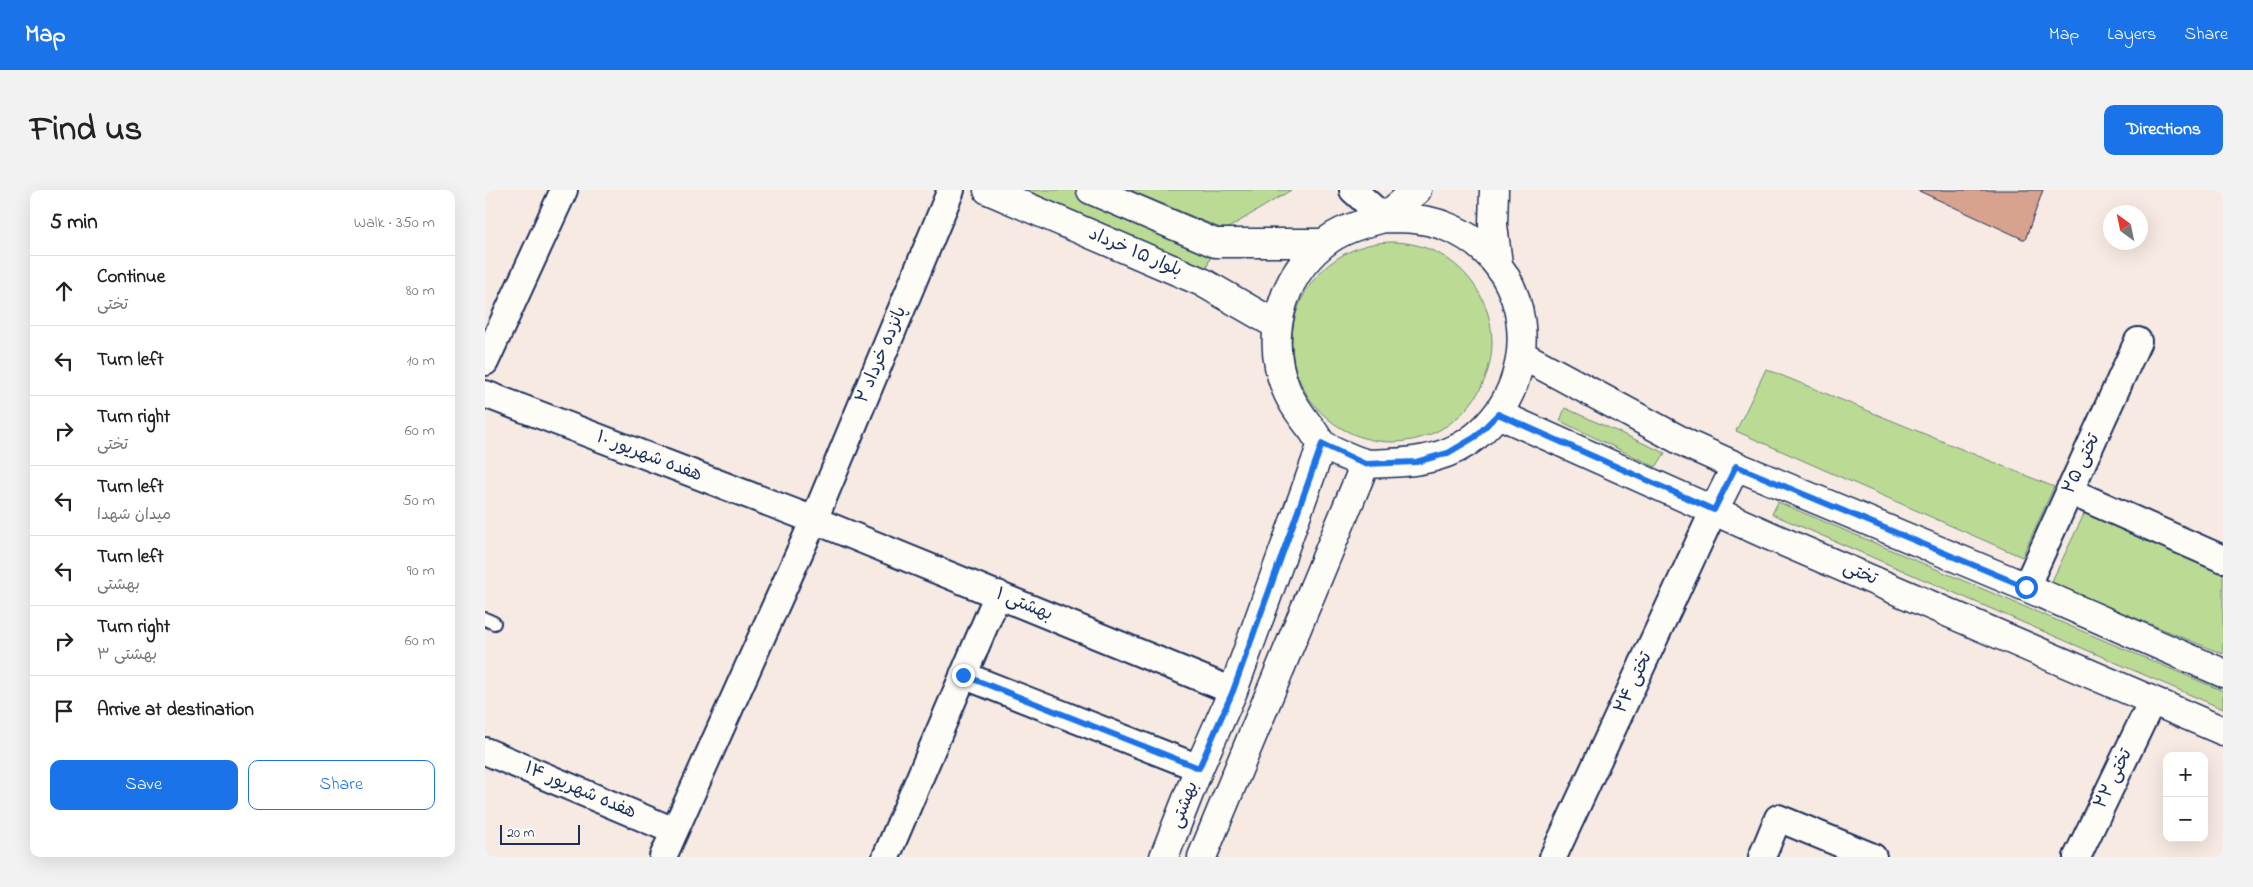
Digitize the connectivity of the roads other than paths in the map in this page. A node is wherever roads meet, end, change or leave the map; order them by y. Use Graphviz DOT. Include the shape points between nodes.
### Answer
graph roads {
  1 [pos="563,190"];
  2 [pos="951,190"];
  3 [pos="988,190"];
  4 [pos="1091,190"];
  5 [pos="1353,190"];
  6 [pos="1417,190"];
  7 [pos="1494,190"];
  8 [pos="1384,218"];
  9 [pos="1324,244"];
  10 [pos="1498,264"];
  11 [pos="1277,325"];
  12 [pos="2138,341"];
  13 [pos="1522,355"];
  14 [pos="485,362"];
  15 [pos="485,394"];
  16 [pos="1498,414"];
  17 [pos="1322,444"];
  18 [pos="1365,464"];
  19 [pos="1736,466"];
  20 [pos="2069,491"];
  21 [pos="1714,510"];
  22 [pos="813,520"];
  23 [pos="2223,559"];
  24 [pos="2026,587"];
  25 [pos="998,594"];
  26 [pos="2223,673"];
  27 [pos="963,675"];
  28 [pos="1233,691"];
  29 [pos="2152,701"];
  30 [pos="2223,731"];
  31 [pos="485,751"];
  32 [pos="1199,768"];
  33 [pos="674,831"];
  34 [pos="663,857"];
  35 [pos="886,857"];
  36 [pos="1164,857"];
  37 [pos="1202,857"];
  38 [pos="1553,857"];
  39 [pos="1762,857"];
  40 [pos="1873,857"];
  41 [pos="2077,857"];
  1 -- 14 [label="street"];
  2 -- 22 [label="street, پانزده خرداد ۲"];
  3 -- 11 [label="main road, بلوار ۱۵ خرداد" via="1202,282"];
  4 -- 9 [label="main road" via="1215,243"];
  5 -- 8 [label="street"];
  6 -- 8 [label="main road"];
  7 -- 10 [label="main road" via="1493,226"];
  8 -- 9 [label="main road" via="1351,227"];
  8 -- 10 [label="main road" via="1415,218 1446,226 1474,242"];
  9 -- 11 [label="main road" via="1301,266 1285,294"];
  10 -- 13 [label="main road" via="1513,292 1522,322"];
  11 -- 17 [label="main road" via="1277,358 1286,389"];
  12 -- 20 [label="street, تختی ۲۵"];
  13 -- 16 [label="main road" via="1514,386"];
  13 -- 19 [label="main road" via="1689,445"];
  15 -- 22 [label="street, هفده شهریور ۱۰"];
  16 -- 18 [label="main road" via="1475,437 1448,453 1416,462"];
  16 -- 21 [label="main road, تختی"];
  17 -- 18 [label="main road"];
  17 -- 28 [label="main road, بهشتی"];
  18 -- 37 [label="main road, بهشتی"];
  19 -- 21 [label="main road"];
  19 -- 24 [label="main road"];
  20 -- 23 [label="street"];
  20 -- 24 [label="street, تختی ۲۵"];
  21 -- 29 [label="main road, تختی"];
  21 -- 38 [label="street, تختی ۲۴"];
  22 -- 25 [label="street, بهشتی ۱"];
  22 -- 33 [label="street, پانزده خرداد ۲"];
  24 -- 26 [label="main road"];
  25 -- 27 [label="street"];
  25 -- 28 [label="street, بهشتی ۱"];
  27 -- 32 [label="street"];
  27 -- 35 [label="street"];
  28 -- 32 [label="main road, بهشتی"];
  29 -- 30 [label="main road, تختی"];
  29 -- 41 [label="street, تختی ۲۲"];
  31 -- 33 [label="street, هفده شهریور ۱۴"];
  32 -- 36 [label="main road, بهشتی"];
  33 -- 34 [label="street, پانزده خرداد ۲"];
  39 -- 40 [label="street" via="1778,818"];
}
